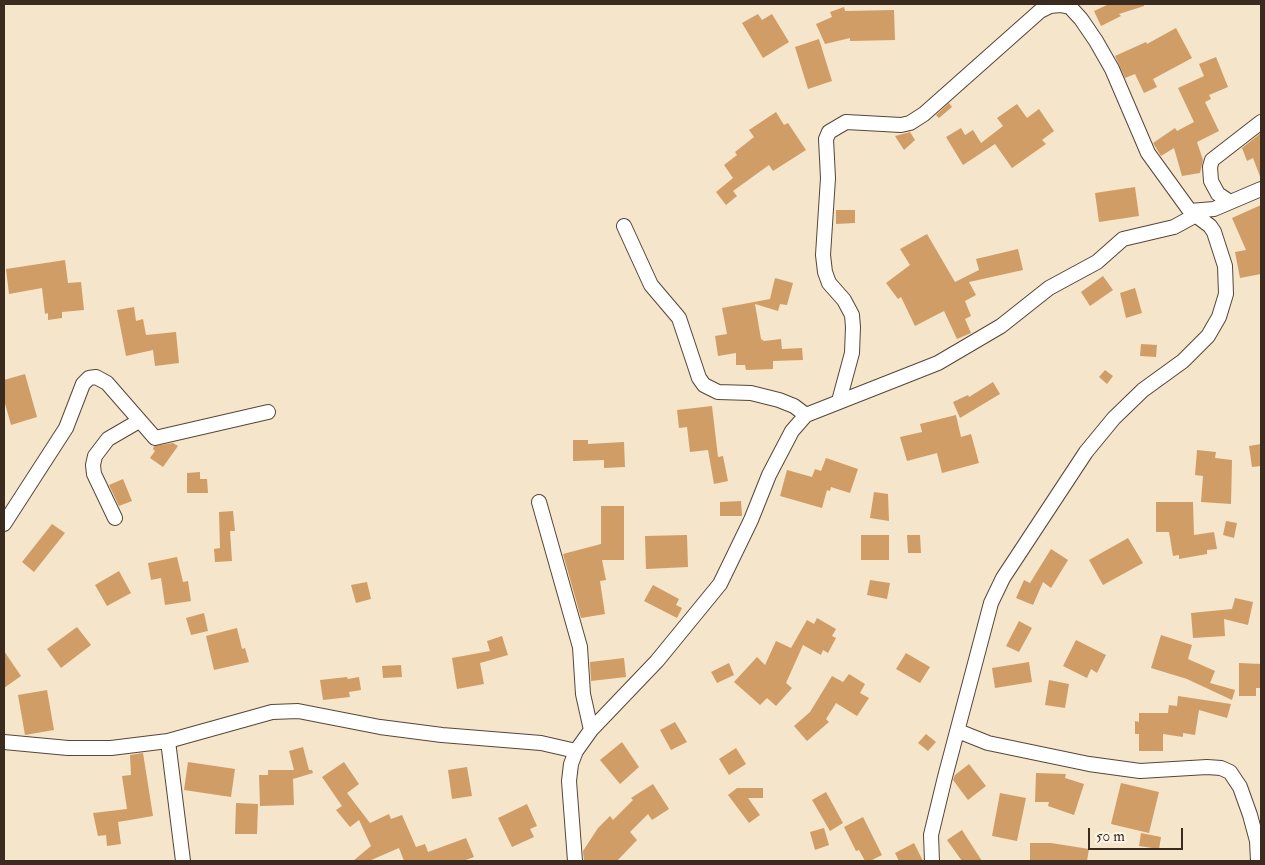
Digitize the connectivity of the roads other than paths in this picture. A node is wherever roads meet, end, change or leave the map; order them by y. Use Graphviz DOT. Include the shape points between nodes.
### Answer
graph roads {
  1 [pos="1261,122"];
  2 [pos="1261,190"];
  3 [pos="1226,204"];
  4 [pos="1193,213"];
  5 [pos="624,226"];
  6 [pos="1219,241"];
  7 [pos="839,401"];
  8 [pos="268,412"];
  9 [pos="806,415"];
  10 [pos="139,421"];
  11 [pos="539,502"];
  12 [pos="115,518"];
  13 [pos="4,524"];
  14 [pos="590,730"];
  15 [pos="958,731"];
  16 [pos="168,741"];
  17 [pos="4,742"];
  18 [pos="576,751"];
  19 [pos="183,861"];
  20 [pos="575,861"];
  21 [pos="932,861"];
  22 [pos="1258,861"];
  1 -- 3 [label="street" via="1212,160 1211,181"];
  2 -- 3 [label="street"];
  3 -- 4 [label="street"];
  3 -- 6 [label="street" via="1218,218"];
  4 -- 6 [label="street" via="1210,226"];
  4 -- 7 [label="street" via="1174,227 1123,239 1097,262 1049,288 1001,326 967,347 908,376"];
  4 -- 7 [label="street" via="1148,153 1112,69 1081,19 1070,7 1060,4 1040,11 916,119 901,125 846,122 828,132 825,272 852,315 853,327 852,353"];
  5 -- 9 [label="street" via="651,285 678,318 704,385 718,392 779,400"];
  6 -- 15 [label="street" via="1225,266 1226,294 1219,317 1202,342 1114,418 1086,452 1002,578 991,603"];
  7 -- 9 [label="street"];
  8 -- 10 [label="street" via="160,438 155,438"];
  9 -- 14 [label="street" via="792,431 769,475 720,584 657,661"];
  10 -- 12 [label="street" via="108,439 95,456 94,474"];
  10 -- 13 [label="street" via="107,383 96,377 89,378 83,384 66,428"];
  11 -- 14 [label="street" via="580,647 583,694"];
  14 -- 18 [label="street"];
  15 -- 21 [label="street" via="931,835"];
  15 -- 22 [label="street" via="988,743 1089,764 1140,771 1221,768 1230,772 1240,787 1257,840"];
  16 -- 17 [label="street" via="112,748"];
  16 -- 18 [label="street" via="272,712 298,711 380,727 541,743"];
  16 -- 19 [label="street"];
  18 -- 20 [label="street" via="570,781"];
}
